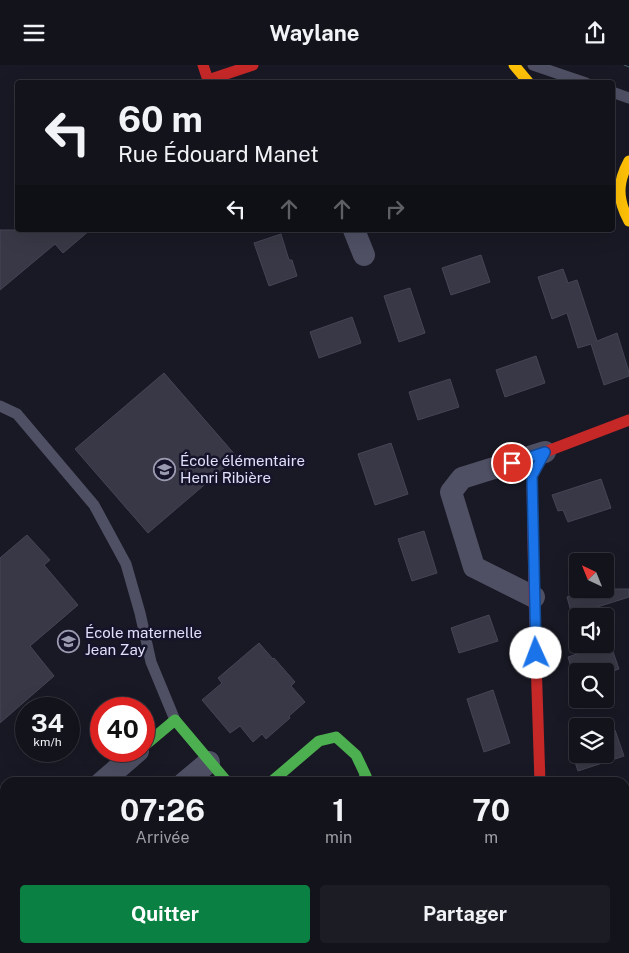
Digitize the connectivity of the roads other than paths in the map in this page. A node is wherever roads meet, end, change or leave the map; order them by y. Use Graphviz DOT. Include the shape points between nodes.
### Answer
graph roads {
  1 [pos="203,65"];
  2 [pos="253,65"];
  3 [pos="514,65"];
  4 [pos="533,65"];
  5 [pos="526,80"];
  6 [pos="577,80"];
  7 [pos="615,93"];
  8 [pos="629,98"];
  9 [pos="626,165"];
  10 [pos="629,221"];
  11 [pos="355,232"];
  12 [pos="364,255"];
  13 [pos="0,406"];
  14 [pos="629,420"];
  15 [pos="545,452"];
  16 [pos="534,597"];
  17 [pos="175,720"];
  18 [pos="155,737"];
  19 [pos="209,761"];
  20 [pos="125,762"];
  21 [pos="108,777"];
  22 [pos="191,777"];
  23 [pos="223,777"];
  24 [pos="277,777"];
  25 [pos="365,777"];
  26 [pos="540,777"];
  1 -- 2 [label="street" via="208,80"];
  3 -- 5 [label="street"];
  4 -- 6 [label="lane"];
  7 -- 8 [label="lane"];
  9 -- 10 [label="street" via="619,184"];
  11 -- 12 [label="street"];
  13 -- 17 [label="lane" via="17,414 94,505 126,564 151,663"];
  14 -- 15 [label="street"];
  15 -- 16 [label="street" via="532,476"];
  15 -- 16 [label="street" via="462,478 451,492 474,567"];
  16 -- 26 [label="street"];
  17 -- 18 [label="street"];
  17 -- 19 [label="street"];
  19 -- 22 [label="street"];
  19 -- 23 [label="street"];
  20 -- 21 [label="street"];
  24 -- 25 [label="street" via="319,741 336,737 356,755"];
}
